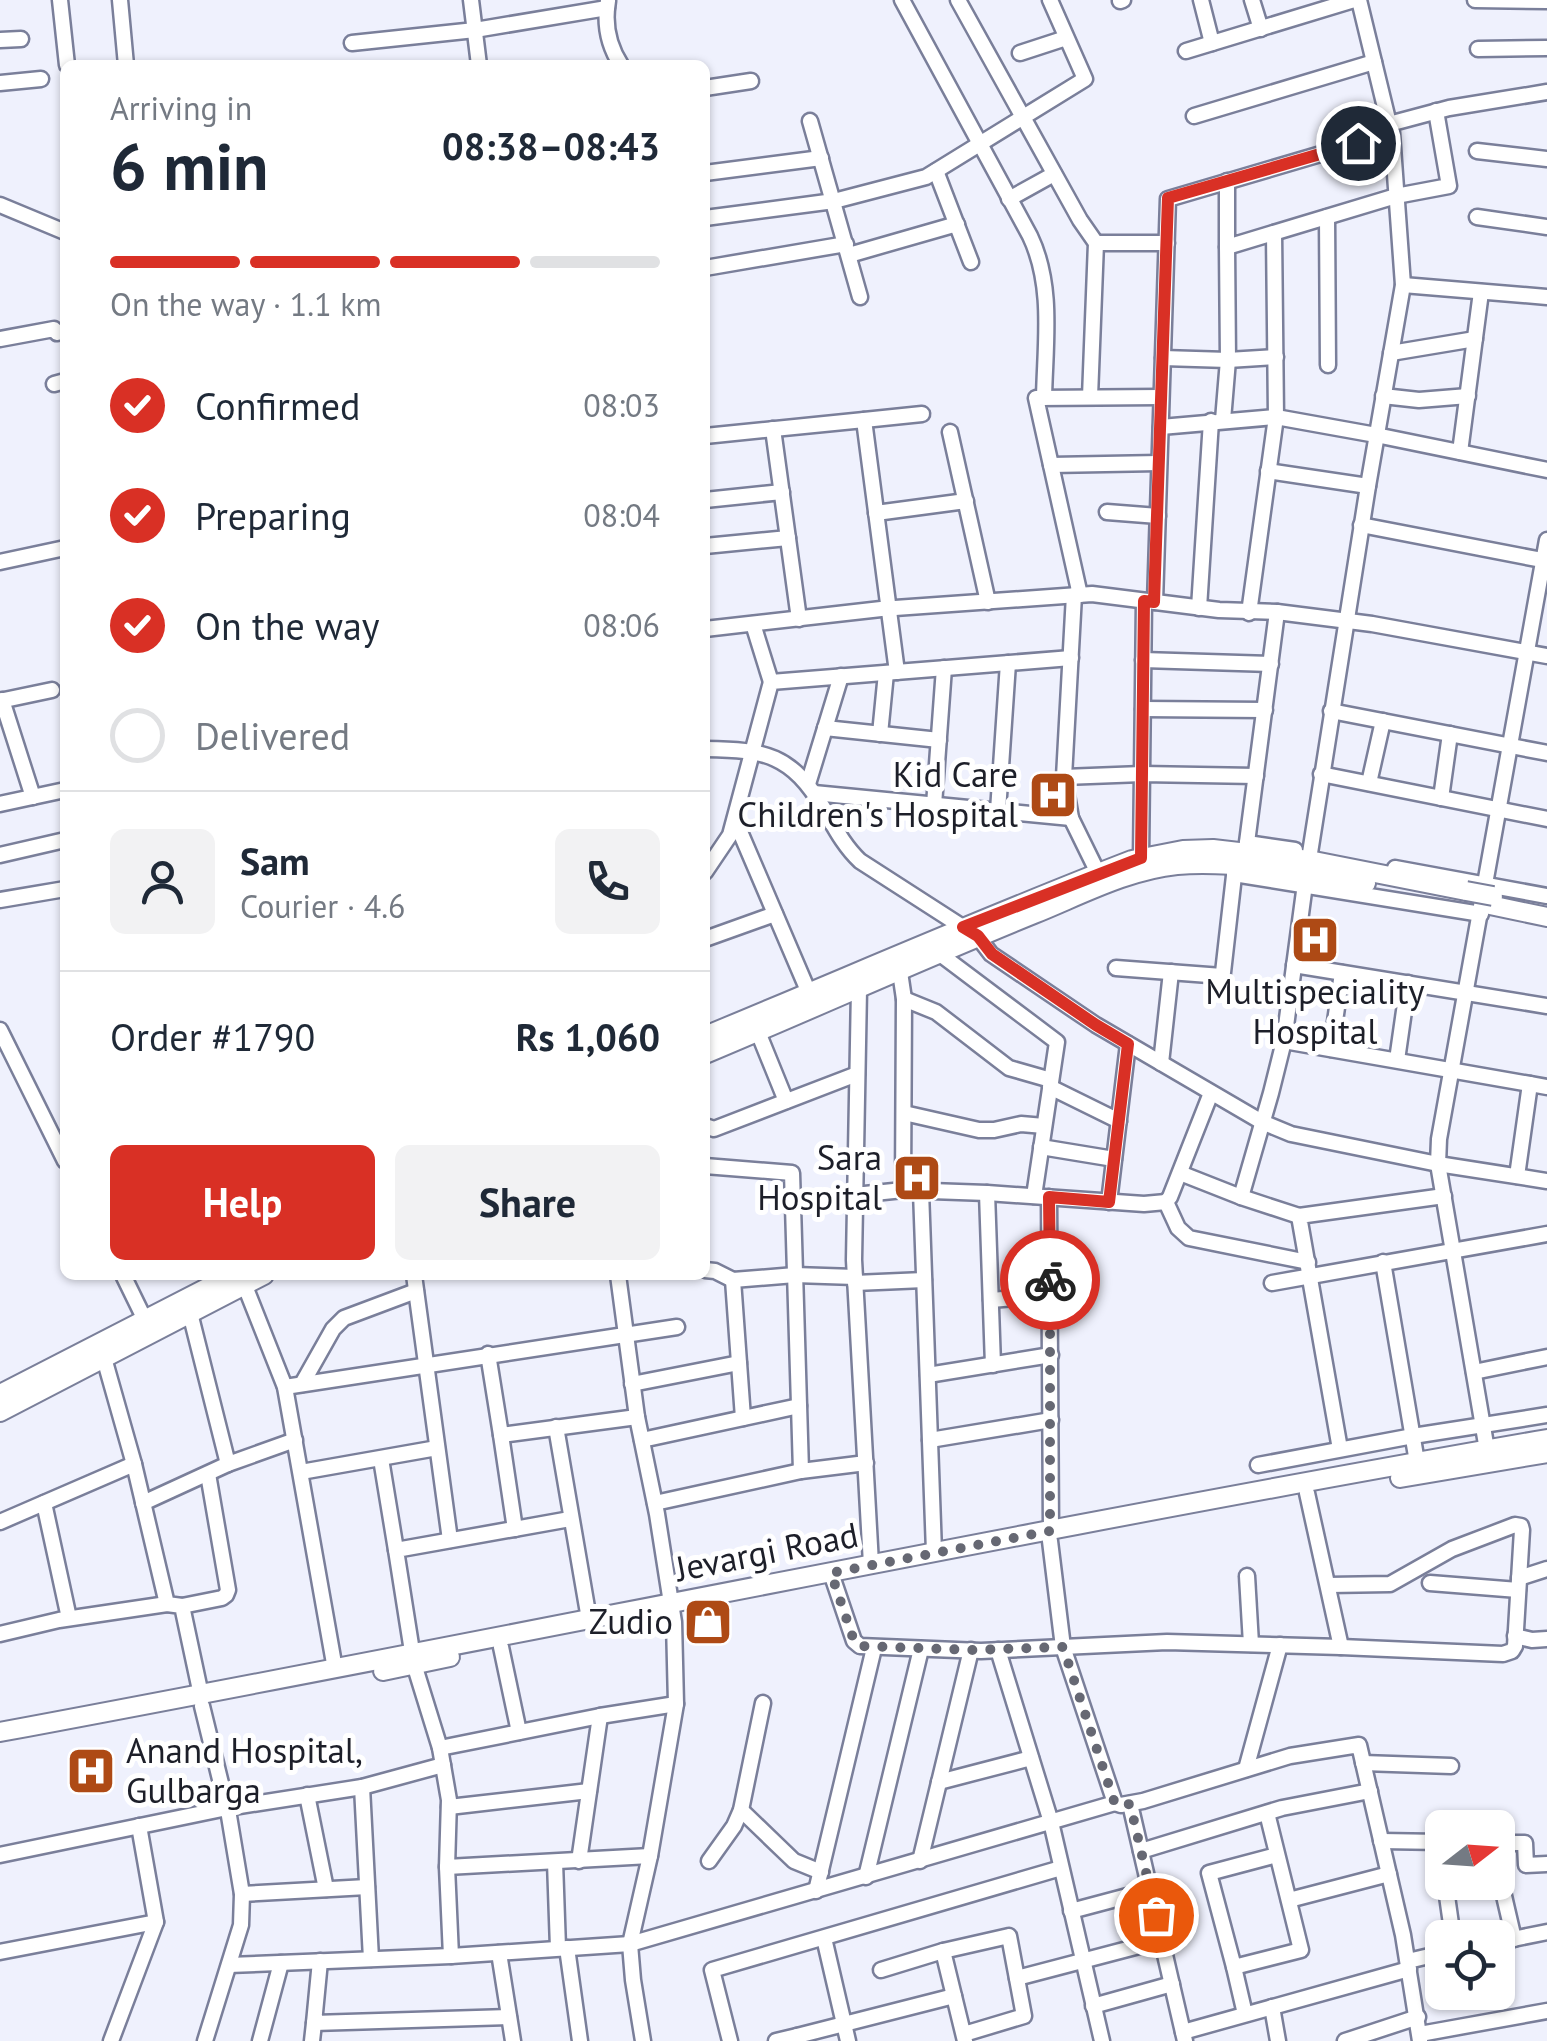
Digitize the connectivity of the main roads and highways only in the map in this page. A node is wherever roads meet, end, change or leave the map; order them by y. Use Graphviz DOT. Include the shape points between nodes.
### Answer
graph roads {
  1 [pos="1240,859"];
  2 [pos="1488,900"];
  3 [pos="1547,908"];
  4 [pos="1547,916"];
  5 [pos="971,932"];
  6 [pos="710,1034"];
  7 [pos="710,1052"];
  8 [pos="235,1280"];
  9 [pos="236,1280"];
  10 [pos="0,1394"];
  11 [pos="0,1412"];
  12 [pos="1547,1440"];
  13 [pos="1547,1453"];
  14 [pos="1050,1536"];
  15 [pos="833,1578"];
  16 [pos="673,1610"];
  17 [pos="413,1658"];
  18 [pos="202,1700"];
  19 [pos="0,1732"];
  20 [pos="0,1744"];
  1 -- 2 [label="main road"];
  1 -- 5 [label="main road" via="1150,870"];
  1 -- 5 [label="main road" via="1213,850 1141,858"];
  2 -- 3 [label="main road"];
  2 -- 4 [label="main road"];
  5 -- 6 [label="main road"];
  5 -- 7 [label="main road" via="940,954"];
  8 -- 10 [label="main road"];
  9 -- 11 [label="main road" via="190,1314"];
  12 -- 14 [label="main road, Jevargi Road" via="1153,1510"];
  13 -- 14 [label="main road"];
  14 -- 15 [label="main road"];
  14 -- 15 [label="main road, Jevargi Road" via="934,1552"];
  15 -- 16 [label="main road, Jevargi Road"];
  16 -- 17 [label="main road" via="501,1647"];
  16 -- 17 [label="main road, Jevargi Road" via="589,1619"];
  17 -- 18 [label="main road"];
  17 -- 18 [label="main road, Jevargi Road"];
  18 -- 19 [label="main road, Jevargi Road"];
  18 -- 20 [label="main road"];
}
